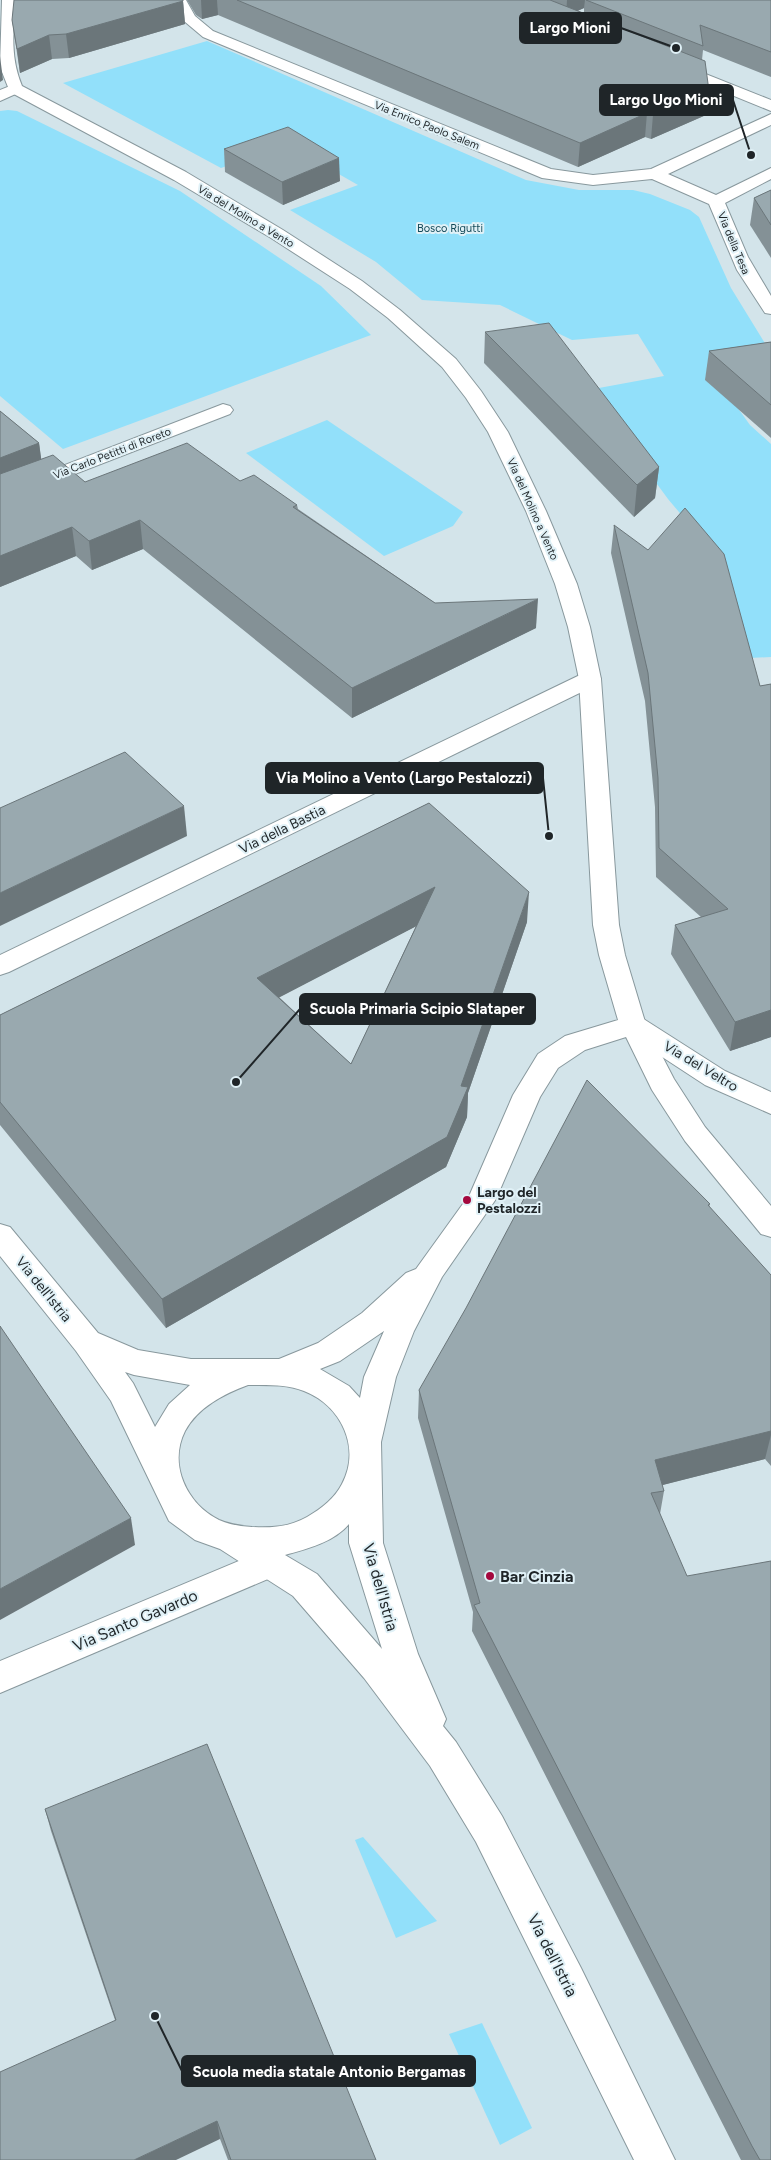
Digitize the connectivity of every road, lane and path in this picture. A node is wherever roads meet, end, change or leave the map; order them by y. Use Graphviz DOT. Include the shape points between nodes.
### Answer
graph roads {
  1 [pos="9,0"];
  2 [pos="178,0"];
  3 [pos="657,60"];
  4 [pos="5,90"];
  5 [pos="771,106"];
  6 [pos="771,119"];
  7 [pos="654,174"];
  8 [pos="771,174"];
  9 [pos="716,202"];
  10 [pos="771,309"];
  11 [pos="223,410"];
  12 [pos="0,497"];
  13 [pos="590,679"];
  14 [pos="0,966"];
  15 [pos="633,1025"];
  16 [pos="771,1104"];
  17 [pos="771,1226"];
  18 [pos="0,1235"];
  19 [pos="431,1269"];
  20 [pos="88,1342"];
  21 [pos="248,1372"];
  22 [pos="281,1372"];
  23 [pos="365,1456"];
  24 [pos="166,1484"];
  25 [pos="232,1540"];
  26 [pos="270,1563"];
  27 [pos="0,1677"];
  28 [pos="443,1754"];
  29 [pos="655,2160"];
  1 -- 4 [label="main road, Via del Molino a Vento" via="4,45"];
  2 -- 7 [label="main road, Via Enrico Paolo Salem" via="189,18 208,34 548,174 593,180"];
  3 -- 5 [label="main road"];
  4 -- 13 [label="main road, Via del Molino a Vento" via="180,176 277,234 356,285 450,364 498,432 536,511 566,584"];
  6 -- 7 [label="main road"];
  7 -- 9 [label="main road"];
  8 -- 9 [label="main road"];
  9 -- 10 [label="main road, Via della Tesa" via="738,258"];
  11 -- 12 [label="main road, Via Carlo Petitti di Roreto"];
  13 -- 14 [label="main road, Via della Bastia"];
  13 -- 15 [label="main road, Via del Molino a Vento" via="606,925"];
  15 -- 16 [label="main road, Via del Veltro" via="715,1078"];
  15 -- 17 [label="main road, Via del Molino a Vento" via="662,1083 695,1134"];
  15 -- 19 [label="main road" via="575,1042 548,1061 527,1095 482,1199"];
  18 -- 20 [label="main road, Via dell'Istria"];
  19 -- 22 [label="main road" via="373,1322 329,1352"];
  19 -- 23 [label="main road" via="380,1377"];
  20 -- 21 [label="main road, Via dell'Istria" via="134,1362 191,1372"];
  20 -- 24 [label="main road, Via dell'Istria" via="122,1392"];
  21 -- 22 [label="main road, Via dell'Istria"];
  21 -- 24 [label="main road, Via dell'Istria" via="216,1383 189,1402 171,1426 163,1455"];
  22 -- 23 [label="main road, Via dell'Istria" via="313,1380 338,1395 356,1416"];
  23 -- 25 [label="main road, Via dell'Istria" via="353,1496 333,1519 305,1536 273,1544"];
  23 -- 28 [label="main road, Via dell'Istria" via="366,1544 401,1654"];
  24 -- 25 [label="main road, Via dell'Istria" via="181,1511 207,1530"];
  25 -- 26 [label="main road, Via dell'Istria"];
  26 -- 27 [label="main road, Via Santo Gavardo"];
  26 -- 28 [label="main road, Via dell'Istria" via="305,1585 376,1667"];
  28 -- 29 [label="main road, Via dell'Istria" via="489,1829"];
}
